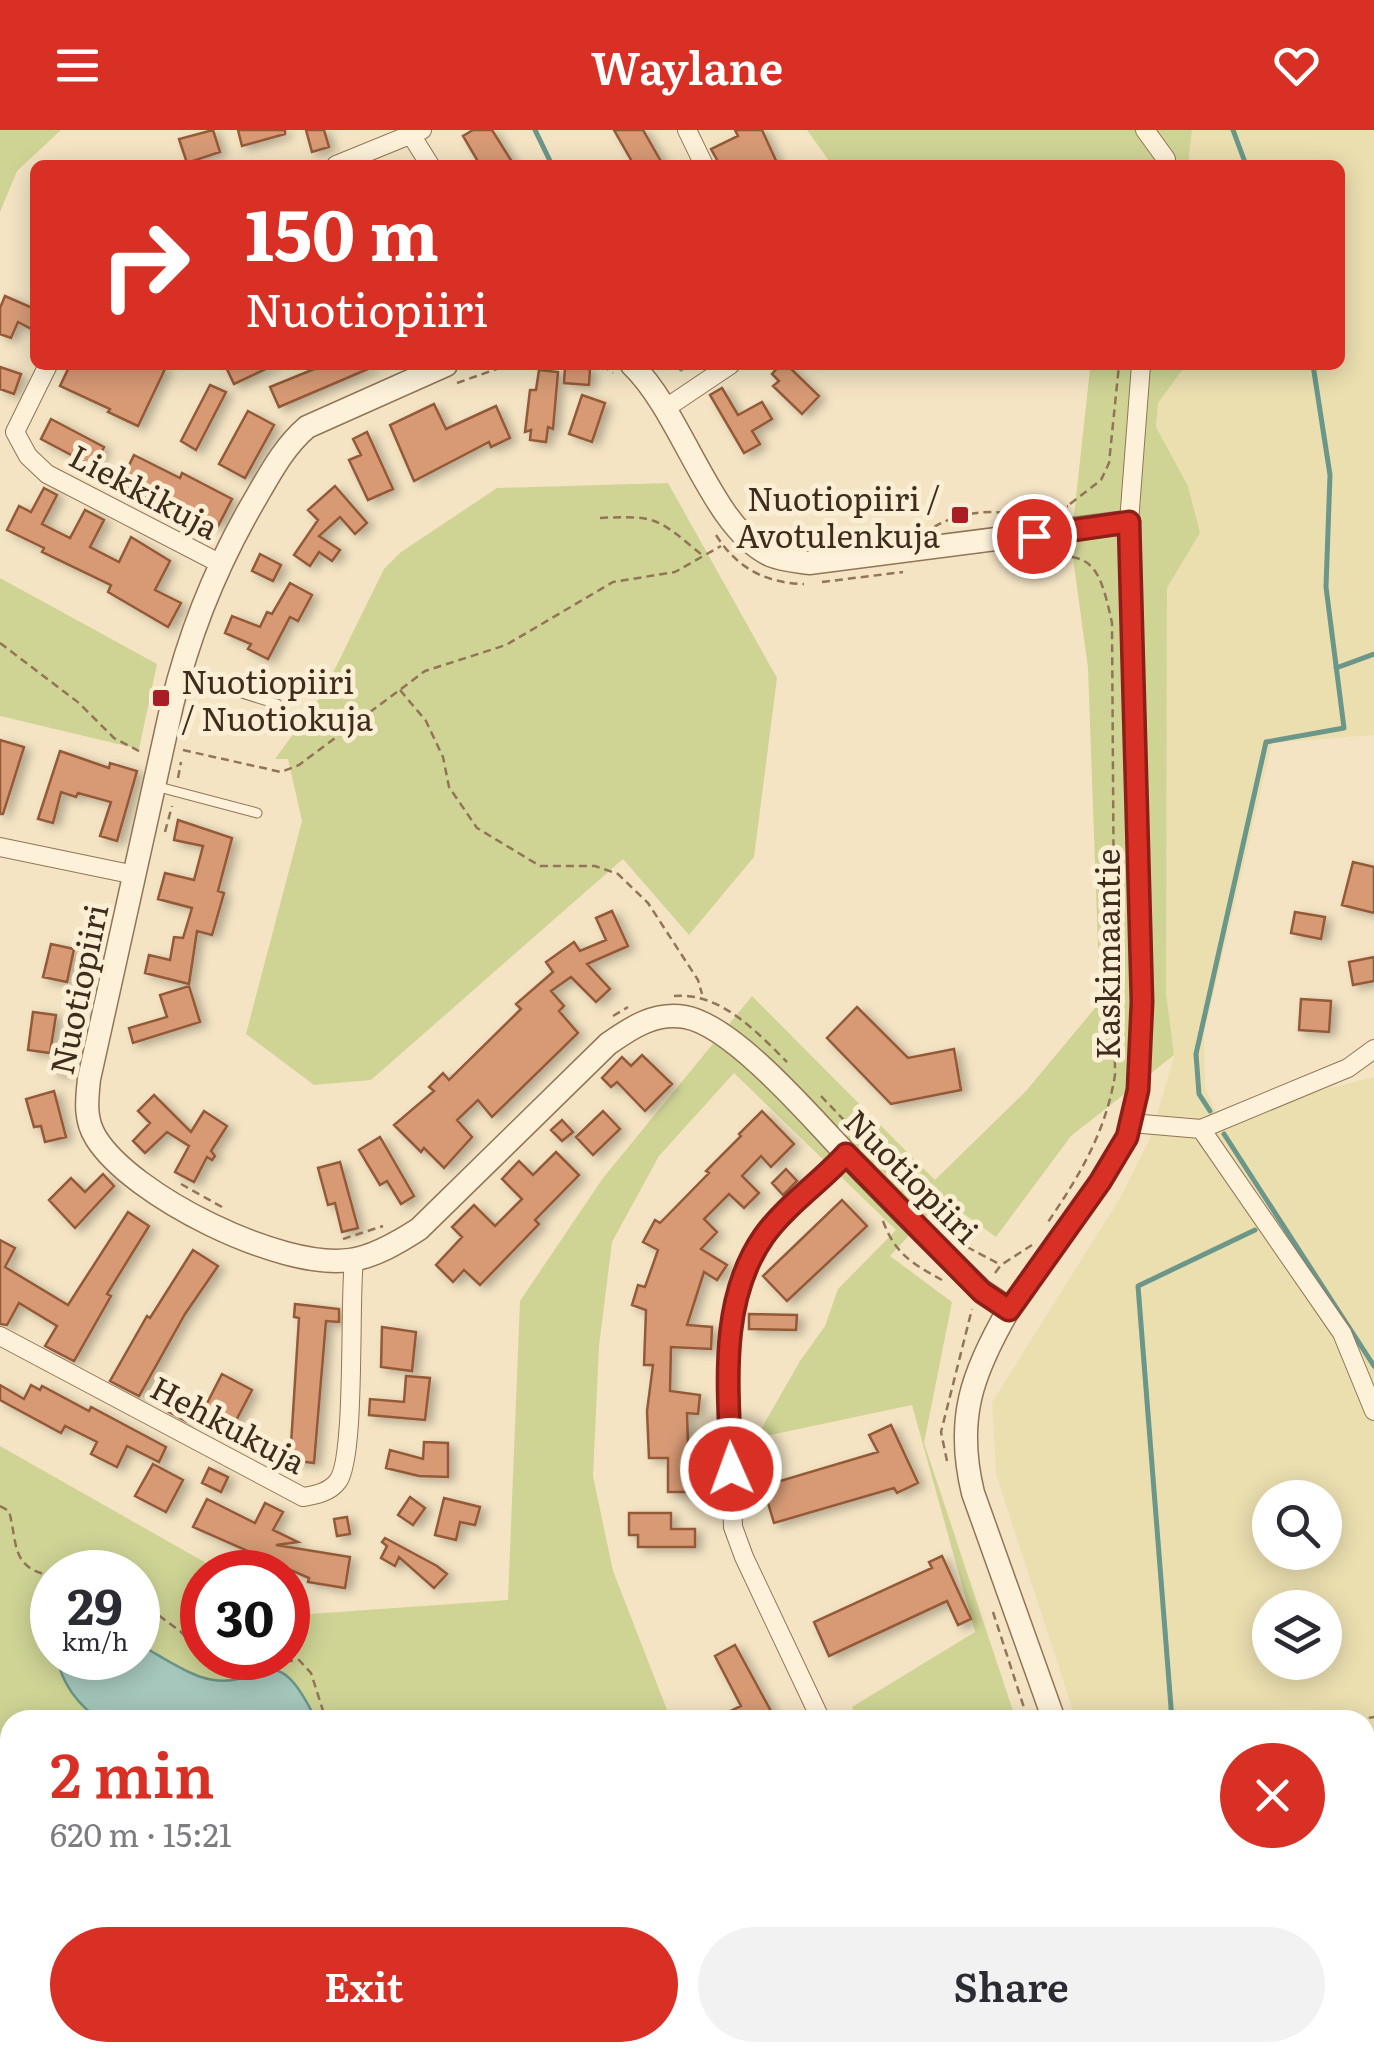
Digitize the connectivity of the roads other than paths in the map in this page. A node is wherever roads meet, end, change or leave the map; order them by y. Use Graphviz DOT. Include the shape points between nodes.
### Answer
graph roads {
  1 [pos="688,130"];
  2 [pos="1145,130"];
  3 [pos="414,132"];
  4 [pos="348,160"];
  5 [pos="428,160"];
  6 [pos="702,160"];
  7 [pos="1164,160"];
  8 [pos="46,370"];
  9 [pos="636,370"];
  10 [pos="723,370"];
  11 [pos="1141,370"];
  12 [pos="450,374"];
  13 [pos="666,408"];
  14 [pos="1129,522"];
  15 [pos="221,564"];
  16 [pos="179,674"];
  17 [pos="277,704"];
  18 [pos="164,788"];
  19 [pos="257,813"];
  20 [pos="0,848"];
  21 [pos="135,875"];
  22 [pos="1374,1049"];
  23 [pos="1131,1123"];
  24 [pos="1201,1129"];
  25 [pos="846,1154"];
  26 [pos="354,1260"];
  27 [pos="1009,1310"];
  28 [pos="0,1336"];
  29 [pos="1374,1410"];
  30 [pos="816,1710"];
  31 [pos="1050,1710"];
  1 -- 6 [label="street"];
  2 -- 7 [label="street"];
  3 -- 4 [label="street"];
  3 -- 5 [label="street"];
  8 -- 15 [label="street, Liekkikuja" via="15,432 28,456 47,474"];
  9 -- 13 [label="street"];
  10 -- 13 [label="street"];
  11 -- 14 [label="street, Kaskimaantie"];
  12 -- 15 [label="street, Nuotiopiiri" via="307,426 288,443"];
  13 -- 14 [label="street" via="738,530 771,556 809,562"];
  14 -- 23 [label="street, Kaskimaantie" via="1142,1002"];
  15 -- 16 [label="street, Nuotiopiiri"];
  16 -- 17 [label="lane"];
  16 -- 18 [label="street, Nuotiopiiri"];
  18 -- 19 [label="lane"];
  18 -- 21 [label="street, Nuotiopiiri"];
  20 -- 21 [label="street"];
  21 -- 26 [label="street, Nuotiopiiri" via="88,1078 86,1111 94,1136 140,1184 244,1241 294,1257"];
  22 -- 24 [label="street" via="1348,1068"];
  23 -- 24 [label="street"];
  23 -- 27 [label="street, Kaskimaantie" via="1100,1182"];
  24 -- 29 [label="street" via="1342,1333"];
  25 -- 26 [label="street, Nuotiopiiri" via="727,1037 688,1017 657,1017 608,1044 419,1229"];
  25 -- 27 [label="street, Nuotiopiiri" via="982,1292"];
  25 -- 30 [label="street" via="764,1235 738,1291 728,1359 733,1527"];
  26 -- 28 [label="street, Hehkukuja" via="347,1452 337,1483 322,1494 304,1497"];
  27 -- 31 [label="street, Kaskimaantie" via="972,1384 965,1458"];
}
